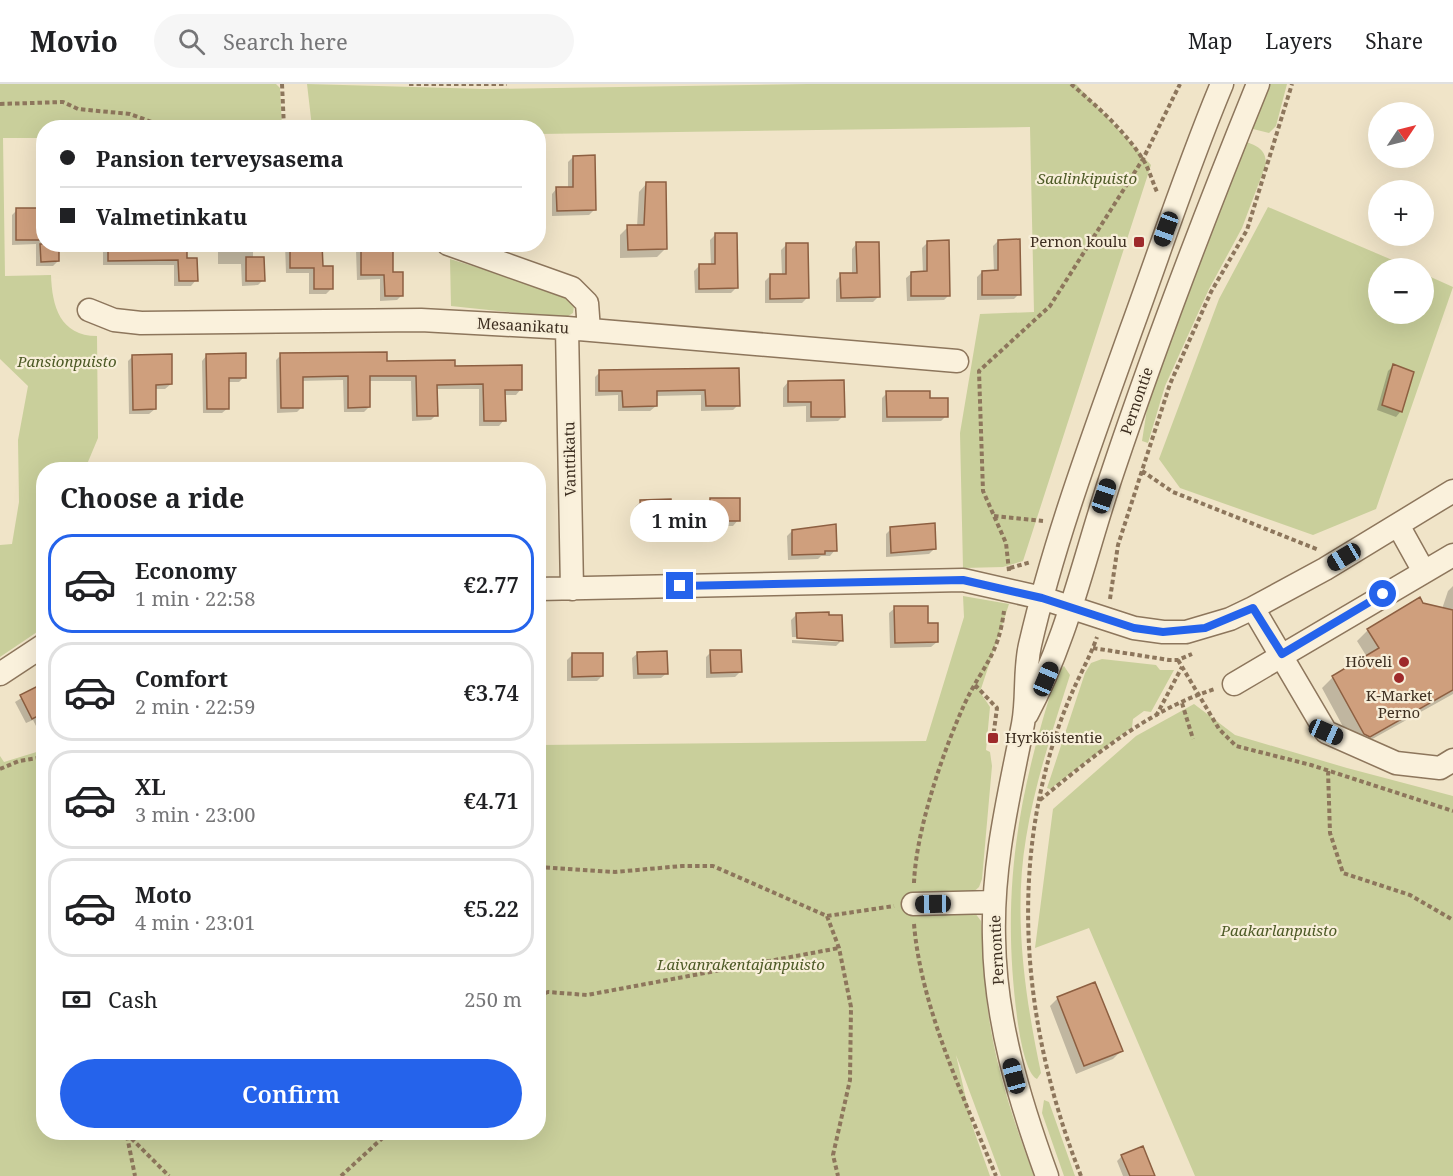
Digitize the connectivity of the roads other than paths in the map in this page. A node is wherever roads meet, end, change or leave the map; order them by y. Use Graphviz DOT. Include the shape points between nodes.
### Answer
graph roads {
  1 [pos="1222,84"];
  2 [pos="1258,84"];
  3 [pos="471,252"];
  4 [pos="88,310"];
  5 [pos="578,329"];
  6 [pos="957,361"];
  7 [pos="1453,491"];
  8 [pos="1398,525"];
  9 [pos="1453,555"];
  10 [pos="1423,570"];
  11 [pos="546,589"];
  12 [pos="572,589"];
  13 [pos="1042,598"];
  14 [pos="1071,607"];
  15 [pos="1253,608"];
  16 [pos="36,650"];
  17 [pos="1282,654"];
  18 [pos="0,674"];
  19 [pos="1234,684"];
  20 [pos="1023,721"];
  21 [pos="1453,760"];
  22 [pos="994,903"];
  23 [pos="913,904"];
  24 [pos="1047,1176"];
  1 -- 13 [label="street, Pernontie" via="1091,438"];
  2 -- 14 [label="street, Pernontie" via="1159,337"];
  3 -- 5 [label="street, Vanttikatu" via="572,288 587,303"];
  4 -- 5 [label="street, Mesaanikatu" via="114,320 141,323 421,320"];
  5 -- 6 [label="street, Mesaanikatu"];
  5 -- 12 [label="street, Vanttikatu"];
  7 -- 8 [label="street"];
  8 -- 10 [label="street"];
  8 -- 15 [label="street"];
  9 -- 10 [label="street"];
  10 -- 17 [label="street"];
  11 -- 12 [label="street"];
  12 -- 13 [label="street" via="963,580"];
  13 -- 14 [label="street"];
  13 -- 20 [label="street, Pernontie" via="1026,669"];
  14 -- 15 [label="street" via="1134,628 1163,632 1205,628"];
  14 -- 20 [label="street, Pernontie" via="1046,679"];
  15 -- 17 [label="street"];
  16 -- 18 [label="street"];
  17 -- 19 [label="street"];
  17 -- 21 [label="street" via="1326,732 1395,763 1440,768"];
  20 -- 22 [label="street, Pernontie" via="1005,804"];
  22 -- 23 [label="street"];
  22 -- 24 [label="street, Pernontie" via="994,940 1008,1050"];
}
